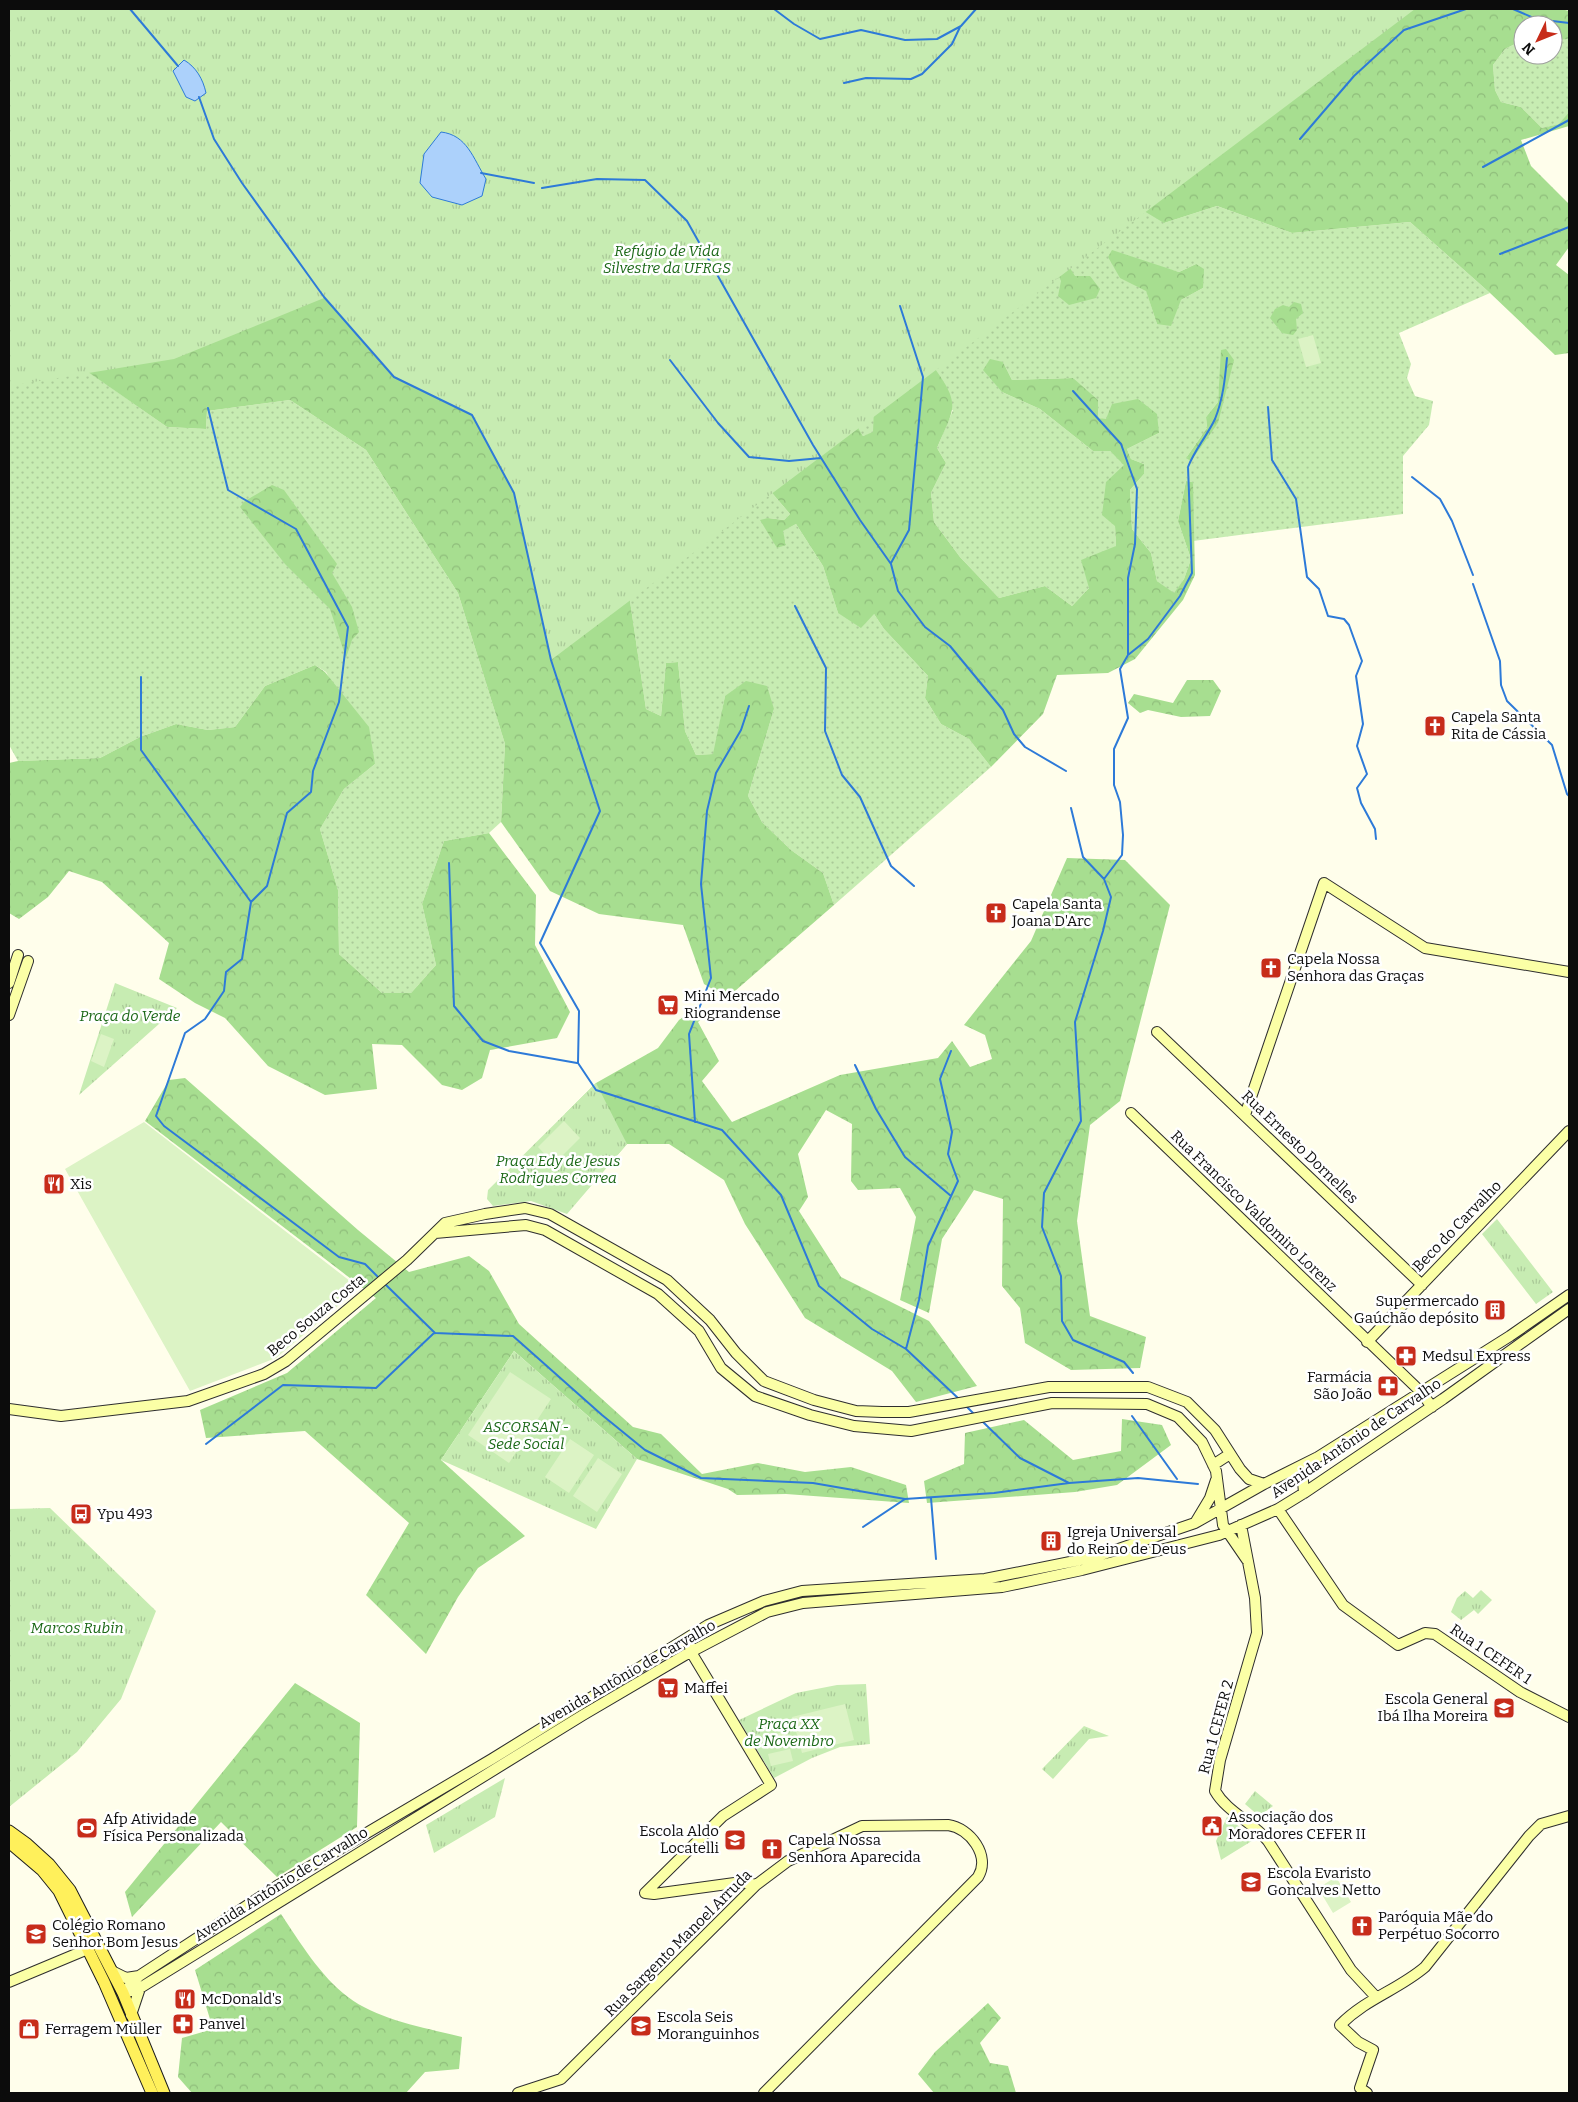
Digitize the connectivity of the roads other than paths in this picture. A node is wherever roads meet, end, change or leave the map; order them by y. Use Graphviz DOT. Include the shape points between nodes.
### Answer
graph roads {
  1 [pos="1569,972"];
  2 [pos="9,983"];
  3 [pos="9,1015"];
  4 [pos="1157,1032"];
  5 [pos="1131,1113"];
  6 [pos="1245,1115"];
  7 [pos="1569,1131"];
  8 [pos="435,1233"];
  9 [pos="1422,1285"];
  10 [pos="1569,1295"];
  11 [pos="1569,1309"];
  12 [pos="710,1320"];
  13 [pos="699,1331"];
  14 [pos="1367,1342"];
  15 [pos="1449,1375"];
  16 [pos="1458,1387"];
  17 [pos="1421,1392"];
  18 [pos="814,1400"];
  19 [pos="1432,1406"];
  20 [pos="9,1409"];
  21 [pos="810,1416"];
  22 [pos="1230,1454"];
  23 [pos="1213,1465"];
  24 [pos="1291,1472"];
  25 [pos="1217,1477"];
  26 [pos="1264,1484"];
  27 [pos="1304,1493"];
  28 [pos="1221,1509"];
  29 [pos="1278,1509"];
  30 [pos="1194,1523"];
  31 [pos="1241,1525"];
  32 [pos="1227,1531"];
  33 [pos="1247,1560"];
  34 [pos="697,1631"];
  35 [pos="683,1639"];
  36 [pos="691,1652"];
  37 [pos="675,1661"];
  38 [pos="1569,1717"];
  39 [pos="1569,1816"];
  40 [pos="9,1831"];
  41 [pos="9,1842"];
  42 [pos="287,1880"];
  43 [pos="756,1885"];
  44 [pos="276,1886"];
  45 [pos="296,1894"];
  46 [pos="285,1900"];
  47 [pos="88,1949"];
  48 [pos="112,1971"];
  49 [pos="139,1976"];
  50 [pos="9,1982"];
  51 [pos="104,1982"];
  52 [pos="140,1988"];
  53 [pos="123,1993"];
  54 [pos="1375,1996"];
  55 [pos="115,2004"];
  56 [pos="131,2015"];
  57 [pos="1363,2091"];
  58 [pos="152,2093"];
  59 [pos="164,2093"];
  60 [pos="518,2093"];
  61 [pos="764,2093"];
  1 -- 6 [label="street" via="1425,948 1324,883"];
  2 -- 3 [label="street" via="23,958"];
  4 -- 6 [label="street, Rua Ernesto Dornelles"];
  5 -- 14 [label="street, Rua Francisco Valdomiro Lorenz"];
  6 -- 9 [label="street, Rua Ernesto Dornelles"];
  7 -- 9 [label="street, Beco do Carvalho"];
  8 -- 12 [label="street, Beco Souza Costa" via="445,1223 485,1214 525,1208 550,1214 667,1280"];
  8 -- 13 [label="street, Rua 1 CEFER 2" via="526,1225 545,1230 658,1294"];
  8 -- 20 [label="street, Beco Souza Costa" via="286,1361 264,1374 188,1401 62,1416"];
  9 -- 14 [label="street, Beco do Carvalho"];
  10 -- 15 [label="street, Avenida Antônio de Carvalho"];
  11 -- 16 [label="street, Avenida Antônio de Carvalho"];
  12 -- 13 [label="street"];
  12 -- 18 [label="street" via="764,1381"];
  13 -- 21 [label="street, Rua 1 CEFER 2" via="721,1368 755,1396"];
  14 -- 17 [label="street, Rua Francisco Valdomiro Lorenz"];
  15 -- 16 [label="street"];
  15 -- 17 [label="street, Avenida Antônio de Carvalho"];
  16 -- 19 [label="street, Avenida Antônio de Carvalho"];
  17 -- 19 [label="street, Rua Francisco Valdomiro Lorenz"];
  17 -- 24 [label="street, Avenida Antônio de Carvalho"];
  18 -- 21 [label="street"];
  18 -- 22 [label="street" via="856,1411 909,1412 1049,1388 1148,1387 1187,1402 1215,1430"];
  19 -- 27 [label="street, Avenida Antônio de Carvalho"];
  21 -- 23 [label="street, Rua 1 CEFER 2" via="854,1426 911,1432 1052,1402 1147,1404 1178,1417 1202,1442"];
  22 -- 23 [label="street"];
  22 -- 26 [label="street" via="1249,1479"];
  23 -- 25 [label="street, Rua 1 CEFER 2"];
  24 -- 26 [label="street, Avenida Antônio de Carvalho"];
  24 -- 27 [label="street" via="1303,1481"];
  25 -- 28 [label="street, Rua 1 CEFER 2"];
  25 -- 30 [label="street" via="1210,1498"];
  26 -- 28 [label="street, Avenida Antônio de Carvalho"];
  27 -- 29 [label="street, Avenida Antônio de Carvalho"];
  28 -- 30 [label="street, Avenida Antônio de Carvalho"];
  28 -- 31 [label="street" via="1226,1518"];
  28 -- 32 [label="street, Rua 1 CEFER 2"];
  29 -- 31 [label="street, Avenida Antônio de Carvalho"];
  29 -- 38 [label="street, Rua 1 CEFER 1" via="1347,1610 1398,1645 1424,1633 1436,1634 1520,1692"];
  30 -- 34 [label="street, Avenida Antônio de Carvalho" via="1095,1557 985,1579 802,1591 764,1601"];
  31 -- 32 [label="street, Avenida Antônio de Carvalho"];
  31 -- 33 [label="street, Rua 1 CEFER 2"];
  32 -- 33 [label="street, Rua 1 CEFER 2"];
  32 -- 36 [label="street, Avenida Antônio de Carvalho" via="1082,1570 1002,1587 804,1603 768,1612"];
  33 -- 54 [label="street, Rua 1 CEFER 2" via="1256,1598 1258,1633 1220,1760 1215,1791 1268,1841 1351,1970"];
  34 -- 35 [label="street, Avenida Antônio de Carvalho"];
  34 -- 36 [label="street" via="689,1642"];
  35 -- 37 [label="street" via="685,1650"];
  35 -- 42 [label="street, Avenida Antônio de Carvalho"];
  36 -- 37 [label="street, Avenida Antônio de Carvalho"];
  36 -- 43 [label="street" via="771,1785 723,1816 645,1893 742,1882"];
  37 -- 45 [label="street, Avenida Antônio de Carvalho" via="575,1719"];
  39 -- 54 [label="street" via="1541,1824 1425,1967"];
  40 -- 48 [label="main road" via="49,1864 70,1890"];
  41 -- 47 [label="main road" via="42,1870 59,1891"];
  42 -- 44 [label="street, Avenida Antônio de Carvalho"];
  42 -- 45 [label="street"];
  43 -- 60 [label="street, Rua Sargento Manoel Arruda" via="561,2079"];
  43 -- 61 [label="street, Rua Sargento Manoel Arruda" via="788,1861 862,1826 957,1826 970,1836 980,1852 982,1866 978,1877"];
  44 -- 46 [label="street"];
  44 -- 49 [label="street, Avenida Antônio de Carvalho"];
  45 -- 46 [label="street, Avenida Antônio de Carvalho"];
  46 -- 52 [label="street, Avenida Antônio de Carvalho"];
  47 -- 50 [label="street"];
  47 -- 51 [label="main road"];
  48 -- 49 [label="street" via="126,1978"];
  48 -- 53 [label="main road"];
  49 -- 53 [label="street, Avenida Antônio de Carvalho"];
  51 -- 53 [label="main road"];
  51 -- 55 [label="main road"];
  52 -- 53 [label="street, Avenida Antônio de Carvalho"];
  52 -- 56 [label="street"];
  53 -- 55 [label="main road"];
  53 -- 56 [label="main road"];
  54 -- 57 [label="street" via="1340,2025 1358,2042 1373,2050"];
  55 -- 58 [label="main road"];
  56 -- 59 [label="main road"];
}
